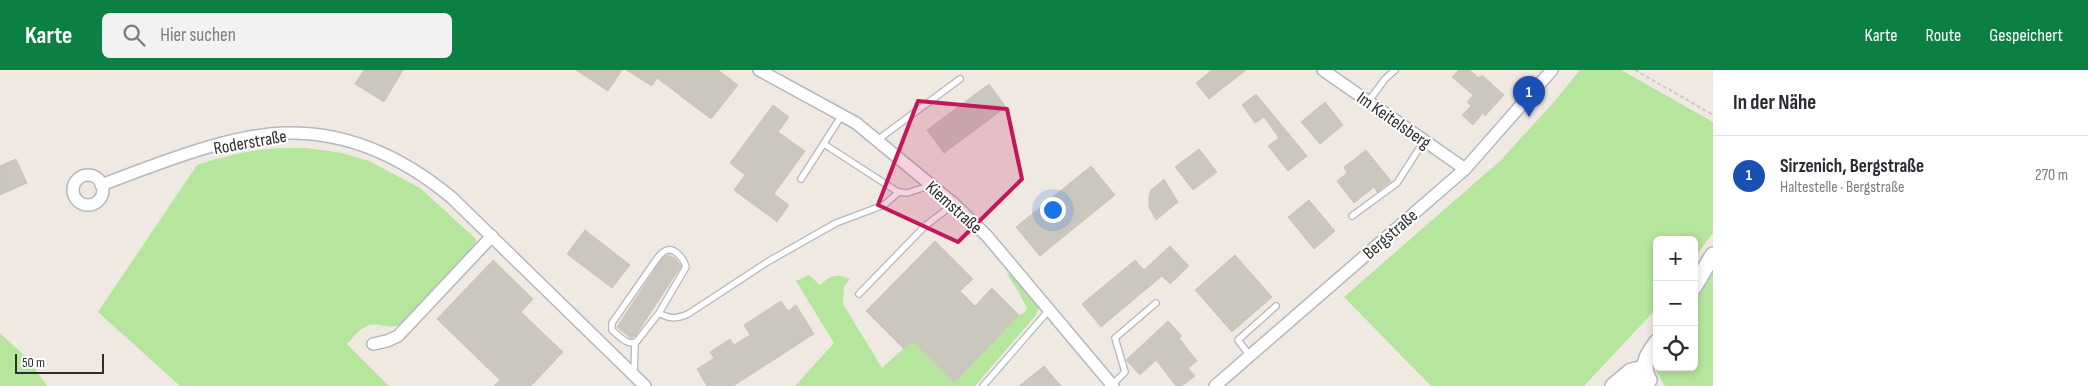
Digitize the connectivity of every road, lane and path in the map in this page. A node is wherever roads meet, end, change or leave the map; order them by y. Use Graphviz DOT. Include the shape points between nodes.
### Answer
graph roads {
  1 [pos="758,70"];
  2 [pos="1323,70"];
  3 [pos="1395,70"];
  4 [pos="1552,70"];
  5 [pos="1635,70"];
  6 [pos="960,80"];
  7 [pos="1368,102"];
  8 [pos="1713,115"];
  9 [pos="842,116"];
  10 [pos="876,141"];
  11 [pos="1424,141"];
  12 [pos="824,144"];
  13 [pos="1465,169"];
  14 [pos="801,178"];
  15 [pos="101,185"];
  16 [pos="932,185"];
  17 [pos="899,192"];
  18 [pos="954,204"];
  19 [pos="1352,216"];
  20 [pos="492,236"];
  21 [pos="1713,255"];
  22 [pos="1698,281"];
  23 [pos="858,294"];
  24 [pos="1156,303"];
  25 [pos="1276,306"];
  26 [pos="1049,310"];
  27 [pos="659,312"];
  28 [pos="635,343"];
  29 [pos="374,344"];
  30 [pos="1653,347"];
  31 [pos="1250,356"];
  32 [pos="634,375"];
  33 [pos="1649,378"];
  34 [pos="645,386"];
  35 [pos="982,386"];
  36 [pos="1113,386"];
  37 [pos="1215,386"];
  38 [pos="1614,386"];
  39 [pos="1630,386"];
  1 -- 9 [label="street, Kiemstraße"];
  2 -- 7 [label="street, Im Keitelsberg"];
  3 -- 7 [label="lane"];
  4 -- 13 [label="street, Bergstraße"];
  5 -- 8 [label="path"];
  6 -- 10 [label="lane"];
  7 -- 11 [label="street, Im Keitelsberg"];
  9 -- 10 [label="street, Kiemstraße" via="856,123"];
  9 -- 12 [label="lane"];
  10 -- 16 [label="street, Kiemstraße"];
  11 -- 13 [label="street, Im Keitelsberg"];
  11 -- 19 [label="lane" via="1397,184"];
  12 -- 14 [label="lane"];
  12 -- 17 [label="lane"];
  13 -- 31 [label="street, Bergstraße"];
  15 -- 20 [label="street, Roderstraße" via="159,163 245,139 284,133 333,138 360,144 412,168 451,197"];
  16 -- 17 [label="lane" via="907,193"];
  16 -- 18 [label="street, Kiemstraße"];
  17 -- 27 [label="lane" via="884,205 836,223 769,261 688,314 675,318"];
  18 -- 23 [label="lane" via="926,226"];
  18 -- 26 [label="street, Kiemstraße"];
  20 -- 29 [label="street" via="398,336"];
  20 -- 32 [label="street, Roderstraße"];
  21 -- 22 [label="street"];
  24 -- 36 [label="lane" via="1116,338 1125,372"];
  25 -- 31 [label="lane" via="1238,340"];
  26 -- 35 [label="lane"];
  26 -- 36 [label="street, Kiemstraße"];
  27 -- 28 [label="lane"];
  27 -- 28 [label="lane" via="685,270 685,263 670,250 664,251 656,260 612,323 613,331 628,343"];
  28 -- 32 [label="lane"];
  30 -- 33 [label="street" via="1646,357"];
  31 -- 37 [label="street, Bergstraße"];
  32 -- 34 [label="street, Roderstraße"];
  33 -- 38 [label="street" via="1632,372"];
  33 -- 39 [label="street"];
}
